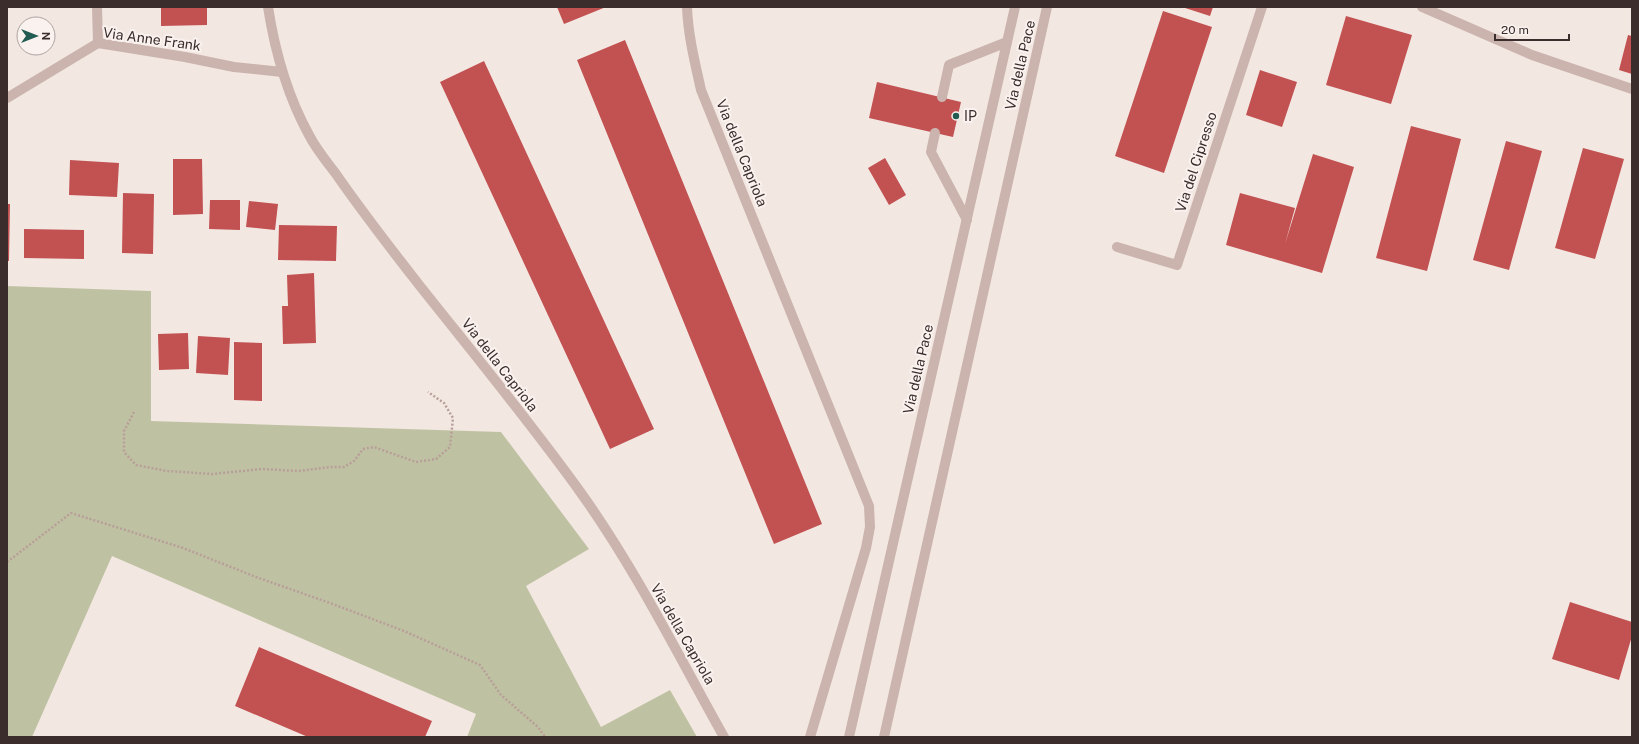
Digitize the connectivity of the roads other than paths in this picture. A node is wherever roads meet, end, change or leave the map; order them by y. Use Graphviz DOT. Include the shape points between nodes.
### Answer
graph roads {
  1 [pos="97,7"];
  2 [pos="268,7"];
  3 [pos="687,7"];
  4 [pos="1015,7"];
  5 [pos="1047,7"];
  6 [pos="1262,7"];
  7 [pos="1422,7"];
  8 [pos="1007,42"];
  9 [pos="98,43"];
  10 [pos="282,72"];
  11 [pos="1632,89"];
  12 [pos="942,97"];
  13 [pos="7,98"];
  14 [pos="935,132"];
  15 [pos="967,220"];
  16 [pos="1117,247"];
  17 [pos="724,737"];
  18 [pos="810,737"];
  19 [pos="849,737"];
  20 [pos="884,737"];
  1 -- 9 [label="street"];
  2 -- 10 [label="street, Via della Capriola" via="273,44"];
  3 -- 18 [label="street, Via della Capriola" via="687,23 701,90 869,506 870,526 866,548"];
  4 -- 8 [label="street, Via della Pace"];
  5 -- 20 [label="street, Via della Pace"];
  6 -- 16 [label="street, Via del Cipresso" via="1177,265"];
  7 -- 11 [label="street" via="1532,55"];
  8 -- 12 [label="street" via="949,65"];
  8 -- 15 [label="street, Via della Pace"];
  9 -- 10 [label="street, Via Anne Frank" via="234,67"];
  9 -- 13 [label="street, Via Anne Frank"];
  10 -- 17 [label="street, Via della Capriola" via="292,101 309,136 346,189 581,493 671,639"];
  14 -- 15 [label="street" via="931,152"];
  15 -- 19 [label="street, Via della Pace"];
}
